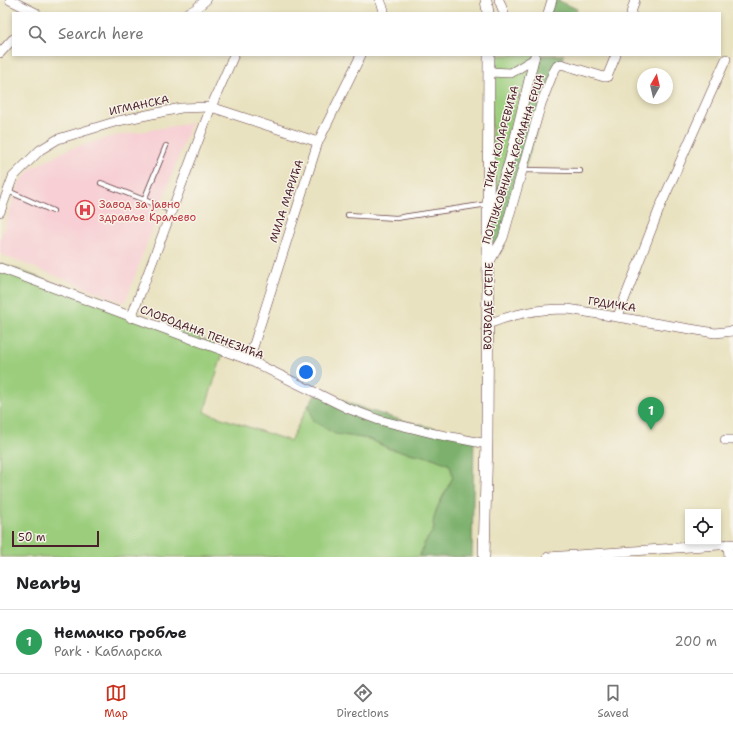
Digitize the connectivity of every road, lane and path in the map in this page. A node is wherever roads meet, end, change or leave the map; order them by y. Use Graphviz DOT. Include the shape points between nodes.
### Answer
graph roads {
  1 [pos="10,0"];
  2 [pos="206,0"];
  3 [pos="380,0"];
  4 [pos="486,0"];
  5 [pos="499,0"];
  6 [pos="552,0"];
  7 [pos="635,0"];
  8 [pos="34,12"];
  9 [pos="188,12"];
  10 [pos="384,12"];
  11 [pos="488,12"];
  12 [pos="504,12"];
  13 [pos="548,12"];
  14 [pos="631,12"];
  15 [pos="12,39"];
  16 [pos="0,53"];
  17 [pos="234,56"];
  18 [pos="361,56"];
  19 [pos="489,56"];
  20 [pos="616,56"];
  21 [pos="534,57"];
  22 [pos="726,58"];
  23 [pos="490,72"];
  24 [pos="211,108"];
  25 [pos="318,142"];
  26 [pos="166,146"];
  27 [pos="523,170"];
  28 [pos="580,171"];
  29 [pos="102,183"];
  30 [pos="8,191"];
  31 [pos="144,200"];
  32 [pos="489,204"];
  33 [pos="172,211"];
  34 [pos="0,212"];
  35 [pos="53,212"];
  36 [pos="348,215"];
  37 [pos="489,220"];
  38 [pos="489,263"];
  39 [pos="0,268"];
  40 [pos="618,316"];
  41 [pos="131,318"];
  42 [pos="488,324"];
  43 [pos="733,331"];
  44 [pos="249,360"];
  45 [pos="487,444"];
  46 [pos="731,544"];
  47 [pos="484,557"];
  48 [pos="548,557"];
  49 [pos="729,557"];
  1 -- 8 [label="street"];
  2 -- 9 [label="street"];
  3 -- 10 [label="street"];
  4 -- 11 [label="street"];
  5 -- 12 [label="street"];
  6 -- 13 [label="street"];
  7 -- 14 [label="street"];
  15 -- 16 [label="street"];
  17 -- 24 [label="street"];
  18 -- 25 [label="street, МИЛА МАРИЋА"];
  19 -- 23 [label="street, ВОЈВОДЕ СТЕПЕ"];
  20 -- 27 [label="street, ПОТПУКОВНИКА КРСМАНА ЕРЦА" via="607,77 569,66 557,66 541,104"];
  21 -- 23 [label="street, ТИКА КОЛАРЕВИЋА" via="511,73"];
  21 -- 37 [label="street, ТИКА КОЛАРЕВИЋА" via="509,162"];
  22 -- 40 [label="street" via="660,207"];
  23 -- 32 [label="street, ВОЈВОДЕ СТЕПЕ"];
  24 -- 25 [label="street, ИГМАНСКА"];
  24 -- 30 [label="street, ИГМАНСКА" via="181,108 118,121 58,139 25,163 13,177"];
  24 -- 33 [label="street"];
  25 -- 44 [label="street, МИЛА МАРИЋА"];
  26 -- 31 [label="lane"];
  27 -- 28 [label="lane"];
  27 -- 38 [label="street, ПОТПУКОВНИКА КРСМАНА ЕРЦА" via="503,238"];
  29 -- 31 [label="lane"];
  30 -- 34 [label="street, ИГМАНСКА"];
  30 -- 35 [label="lane"];
  31 -- 33 [label="lane"];
  32 -- 36 [label="lane" via="396,218"];
  32 -- 37 [label="street, ВОЈВОДЕ СТЕПЕ"];
  33 -- 41 [label="street"];
  37 -- 38 [label="street, ВОЈВОДЕ СТЕПЕ"];
  38 -- 42 [label="street, ВОЈВОДЕ СТЕПЕ"];
  39 -- 41 [label="street, СЛОБОДАНА ПЕНЕЗИЋА"];
  40 -- 42 [label="street, ГРДИЧКА" via="568,309 545,309 516,314"];
  40 -- 43 [label="street, ГРДИЧКА" via="715,333"];
  41 -- 44 [label="street, СЛОБОДАНА ПЕНЕЗИЋА"];
  42 -- 45 [label="street, ВОЈВОДЕ СТЕПЕ"];
  44 -- 45 [label="street, СЛОБОДАНА ПЕНЕЗИЋА" via="335,402 379,420"];
  45 -- 47 [label="street, ВОЈВОДЕ СТЕПЕ"];
  46 -- 48 [label="street"];
  46 -- 49 [label="street"];
}
